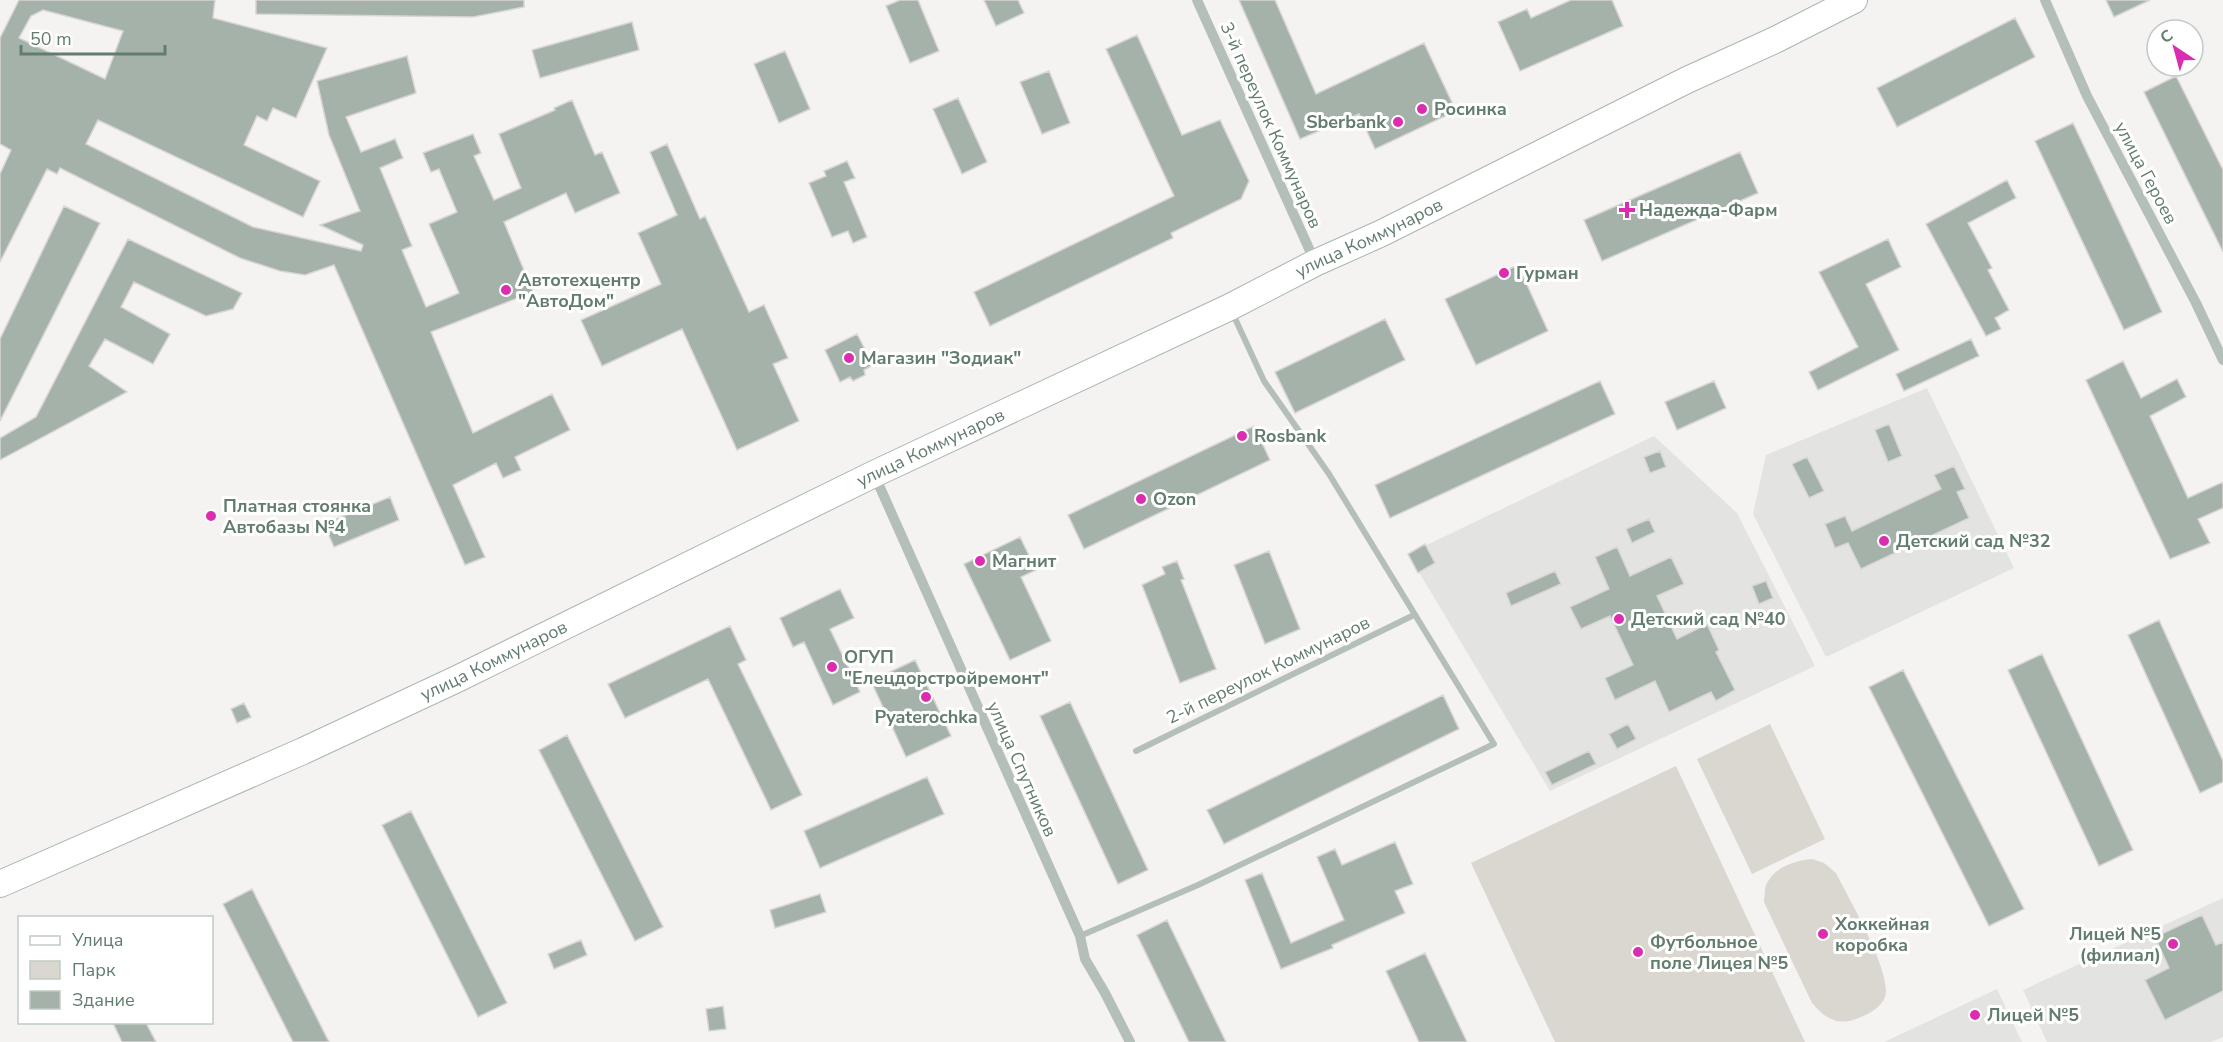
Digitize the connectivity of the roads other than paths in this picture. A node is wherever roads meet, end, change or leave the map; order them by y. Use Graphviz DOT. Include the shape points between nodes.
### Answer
graph roads {
  1 [pos="1197,0"];
  2 [pos="1854,0"];
  3 [pos="2045,0"];
  4 [pos="1315,263"];
  5 [pos="1230,307"];
  6 [pos="2223,360"];
  7 [pos="874,474"];
  8 [pos="1414,615"];
  9 [pos="1136,751"];
  10 [pos="0,884"];
  11 [pos="1080,936"];
  12 [pos="1130,1042"];
  1 -- 4 [label="street, 3-й переулок Коммунаров"];
  2 -- 4 [label="main road, улица Коммунаров"];
  3 -- 6 [label="street, улица Героев" via="2087,96"];
  4 -- 5 [label="main road, улица Коммунаров"];
  5 -- 7 [label="main road, улица Коммунаров"];
  5 -- 8 [label="street" via="1264,381 1329,474"];
  7 -- 10 [label="main road, улица Коммунаров" via="446,684"];
  7 -- 11 [label="street, улица Спутников"];
  8 -- 9 [label="street, 2-й переулок Коммунаров"];
  8 -- 11 [label="street" via="1494,744 1208,880"];
  11 -- 12 [label="street, улица Спутников" via="1085,959"];
}
